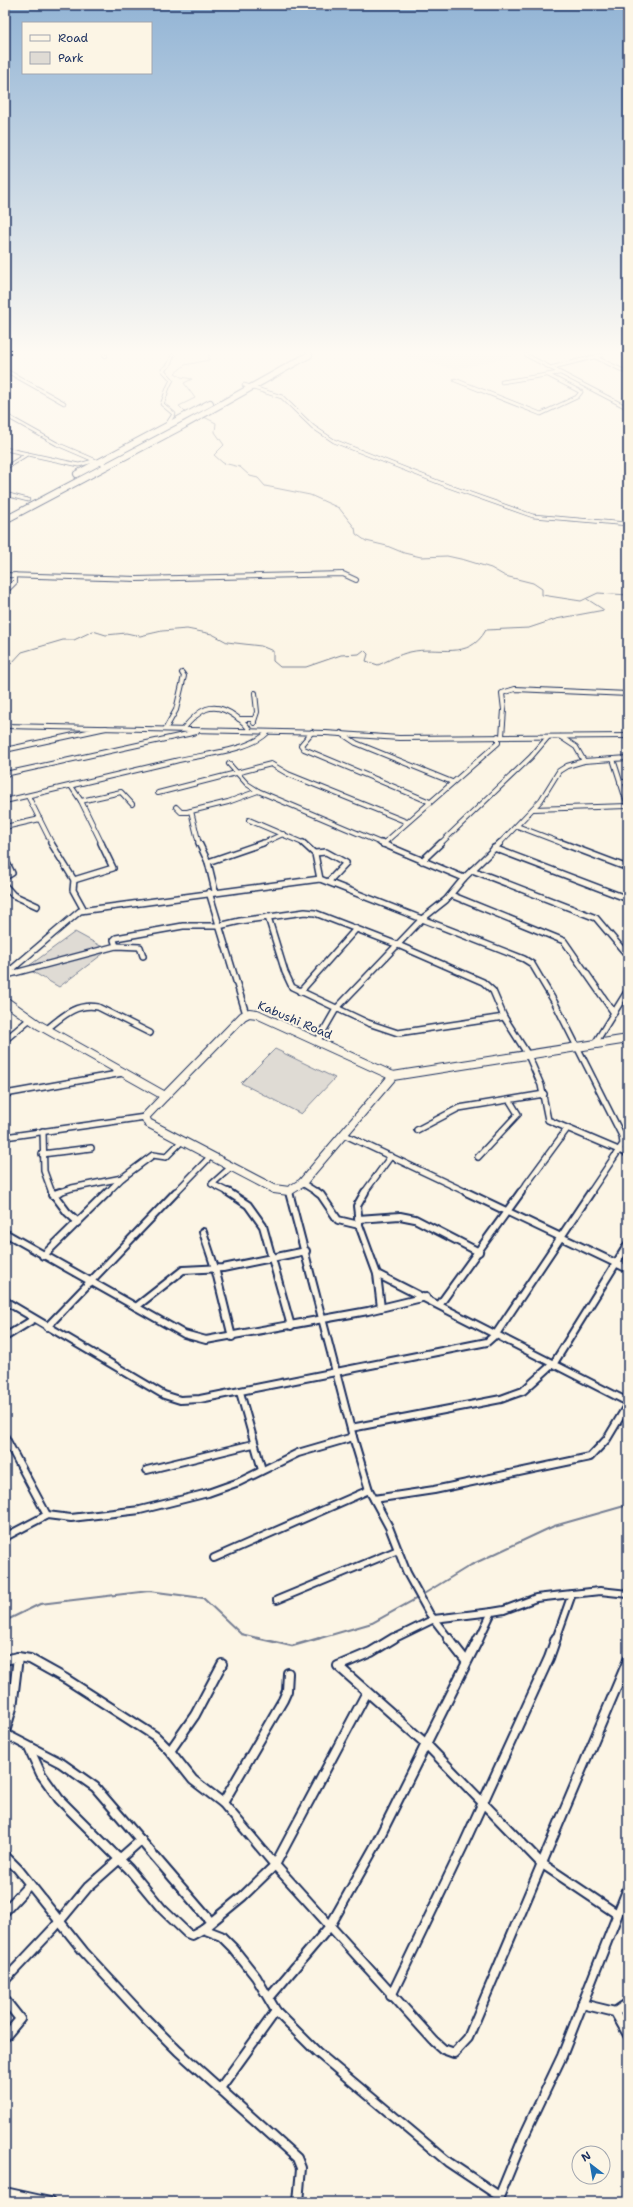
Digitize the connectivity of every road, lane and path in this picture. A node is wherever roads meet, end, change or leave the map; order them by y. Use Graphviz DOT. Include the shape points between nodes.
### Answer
graph roads {
  1 [pos="21,458"];
  2 [pos="46,458"];
  3 [pos="88,458"];
  4 [pos="104,458"];
  5 [pos="123,458"];
  6 [pos="377,458"];
  7 [pos="96,462"];
  8 [pos="108,466"];
  9 [pos="5,468"];
  10 [pos="5,494"];
  11 [pos="28,500"];
  12 [pos="5,512"];
  13 [pos="5,520"];
  14 [pos="628,524"];
  15 [pos="5,575"];
  16 [pos="15,575"];
  17 [pos="356,580"];
  18 [pos="5,592"];
  19 [pos="182,673"];
  20 [pos="255,693"];
  21 [pos="628,694"];
  22 [pos="239,718"];
  23 [pos="254,721"];
  24 [pos="5,726"];
  25 [pos="249,726"];
  26 [pos="108,727"];
  27 [pos="166,728"];
  28 [pos="183,729"];
  29 [pos="203,730"];
  30 [pos="250,732"];
  31 [pos="312,732"];
  32 [pos="267,733"];
  33 [pos="341,733"];
  34 [pos="500,736"];
  35 [pos="628,736"];
  36 [pos="548,737"];
  37 [pos="560,737"];
  38 [pos="5,750"];
  39 [pos="628,758"];
  40 [pos="613,759"];
  41 [pos="584,761"];
  42 [pos="229,764"];
  43 [pos="237,773"];
  44 [pos="5,774"];
  45 [pos="452,782"];
  46 [pos="620,782"];
  47 [pos="628,782"];
  48 [pos="71,786"];
  49 [pos="258,791"];
  50 [pos="158,793"];
  51 [pos="28,796"];
  52 [pos="5,801"];
  53 [pos="81,801"];
  54 [pos="430,802"];
  55 [pos="132,804"];
  56 [pos="628,806"];
  57 [pos="176,807"];
  58 [pos="533,809"];
  59 [pos="191,811"];
  60 [pos="40,819"];
  61 [pos="249,820"];
  62 [pos="408,822"];
  63 [pos="517,826"];
  64 [pos="5,827"];
  65 [pos="283,834"];
  66 [pos="383,844"];
  67 [pos="494,848"];
  68 [pos="315,853"];
  69 [pos="5,859"];
  70 [pos="422,861"];
  71 [pos="208,862"];
  72 [pos="628,868"];
  73 [pos="472,870"];
  74 [pos="5,877"];
  75 [pos="464,878"];
  76 [pos="320,879"];
  77 [pos="74,880"];
  78 [pos="329,881"];
  79 [pos="5,886"];
  80 [pos="212,892"];
  81 [pos="450,895"];
  82 [pos="628,899"];
  83 [pos="38,906"];
  84 [pos="84,910"];
  85 [pos="268,917"];
  86 [pos="422,918"];
  87 [pos="219,926"];
  88 [pos="356,929"];
  89 [pos="398,945"];
  90 [pos="116,946"];
  91 [pos="143,956"];
  92 [pos="628,956"];
  93 [pos="5,975"];
  94 [pos="628,990"];
  95 [pos="300,992"];
  96 [pos="5,1001"];
  97 [pos="336,1009"];
  98 [pos="614,1013"];
  99 [pos="246,1014"];
  100 [pos="504,1017"];
  101 [pos="30,1019"];
  102 [pos="47,1030"];
  103 [pos="150,1033"];
  104 [pos="5,1040"];
  105 [pos="628,1040"];
  106 [pos="317,1042"];
  107 [pos="594,1045"];
  108 [pos="578,1047"];
  109 [pos="528,1055"];
  110 [pos="123,1074"];
  111 [pos="393,1076"];
  112 [pos="5,1094"];
  113 [pos="544,1094"];
  114 [pos="165,1096"];
  115 [pos="510,1101"];
  116 [pos="146,1117"];
  117 [pos="568,1129"];
  118 [pos="417,1130"];
  119 [pos="43,1131"];
  120 [pos="344,1134"];
  121 [pos="5,1137"];
  122 [pos="181,1142"];
  123 [pos="626,1143"];
  124 [pos="91,1148"];
  125 [pos="620,1151"];
  126 [pos="42,1154"];
  127 [pos="628,1154"];
  128 [pos="211,1156"];
  129 [pos="391,1156"];
  130 [pos="478,1157"];
  131 [pos="231,1167"];
  132 [pos="122,1178"];
  133 [pos="302,1183"];
  134 [pos="289,1191"];
  135 [pos="52,1195"];
  136 [pos="507,1212"];
  137 [pos="78,1222"];
  138 [pos="358,1222"];
  139 [pos="203,1232"];
  140 [pos="5,1233"];
  141 [pos="561,1237"];
  142 [pos="628,1244"];
  143 [pos="306,1251"];
  144 [pos="479,1252"];
  145 [pos="43,1256"];
  146 [pos="272,1258"];
  147 [pos="616,1263"];
  148 [pos="215,1268"];
  149 [pos="628,1268"];
  150 [pos="376,1274"];
  151 [pos="93,1283"];
  152 [pos="426,1297"];
  153 [pos="5,1301"];
  154 [pos="440,1304"];
  155 [pos="136,1307"];
  156 [pos="381,1308"];
  157 [pos="34,1319"];
  158 [pos="324,1320"];
  159 [pos="290,1326"];
  160 [pos="47,1327"];
  161 [pos="496,1334"];
  162 [pos="232,1336"];
  163 [pos="5,1337"];
  164 [pos="554,1363"];
  165 [pos="337,1372"];
  166 [pos="240,1392"];
  167 [pos="628,1403"];
  168 [pos="351,1428"];
  169 [pos="5,1437"];
  170 [pos="353,1437"];
  171 [pos="253,1444"];
  172 [pos="148,1470"];
  173 [pos="262,1470"];
  174 [pos="369,1490"];
  175 [pos="374,1499"];
  176 [pos="47,1515"];
  177 [pos="5,1537"];
  178 [pos="398,1550"];
  179 [pos="214,1558"];
  180 [pos="572,1594"];
  181 [pos="628,1594"];
  182 [pos="277,1600"];
  183 [pos="492,1612"];
  184 [pos="434,1619"];
  185 [pos="18,1657"];
  186 [pos="5,1660"];
  187 [pos="628,1660"];
  188 [pos="466,1661"];
  189 [pos="222,1664"];
  190 [pos="288,1673"];
  191 [pos="367,1692"];
  192 [pos="5,1733"];
  193 [pos="425,1743"];
  194 [pos="29,1748"];
  195 [pos="170,1751"];
  196 [pos="482,1802"];
  197 [pos="223,1803"];
  198 [pos="141,1840"];
  199 [pos="5,1856"];
  200 [pos="119,1858"];
  201 [pos="541,1863"];
  202 [pos="275,1865"];
  203 [pos="29,1885"];
  204 [pos="628,1888"];
  205 [pos="5,1911"];
  206 [pos="617,1914"];
  207 [pos="60,1920"];
  208 [pos="211,1922"];
  209 [pos="330,1926"];
  210 [pos="203,1929"];
  211 [pos="5,1980"];
  212 [pos="391,1996"];
  213 [pos="269,1998"];
  214 [pos="5,2000"];
  215 [pos="628,2003"];
  216 [pos="582,2004"];
  217 [pos="276,2011"];
  218 [pos="615,2012"];
  219 [pos="628,2035"];
  220 [pos="5,2037"];
  221 [pos="221,2088"];
  222 [pos="5,2192"];
  223 [pos="498,2199"];
  224 [pos="50,2202"];
  225 [pos="298,2202"];
  1 -- 9 [label="street"];
  2 -- 7 [label="street" via="79,465"];
  3 -- 7 [label="street"];
  4 -- 7 [label="highway"];
  5 -- 8 [label="highway"];
  6 -- 14 [label="street" via="533,516"];
  7 -- 8 [label="street"];
  7 -- 11 [label="highway"];
  8 -- 13 [label="highway"];
  10 -- 11 [label="street"];
  11 -- 12 [label="highway"];
  15 -- 16 [label="street"];
  16 -- 17 [label="street" via="137,579 337,574"];
  16 -- 18 [label="street" via="15,582"];
  19 -- 27 [label="street" via="184,676 179,700 173,719"];
  20 -- 23 [label="street" via="257,712"];
  21 -- 34 [label="street" via="505,691 502,693 504,710"];
  22 -- 23 [label="street"];
  22 -- 25 [label="street"];
  22 -- 28 [label="street" via="228,709 213,706 195,715"];
  23 -- 25 [label="street"];
  24 -- 26 [label="street"];
  25 -- 30 [label="street"];
  26 -- 27 [label="street"];
  26 -- 38 [label="street"];
  27 -- 28 [label="street"];
  28 -- 29 [label="street"];
  29 -- 30 [label="street"];
  29 -- 44 [label="street"];
  30 -- 32 [label="street"];
  31 -- 32 [label="street"];
  31 -- 33 [label="street"];
  31 -- 54 [label="street" via="302,745 304,749"];
  32 -- 48 [label="street" via="253,742 210,755"];
  33 -- 34 [label="street" via="399,738"];
  33 -- 45 [label="street" via="356,743"];
  34 -- 36 [label="street"];
  34 -- 45 [label="street" via="498,743"];
  35 -- 37 [label="street"];
  36 -- 37 [label="street"];
  36 -- 70 [label="street" via="531,757"];
  37 -- 41 [label="street" via="574,746"];
  39 -- 40 [label="street"];
  40 -- 41 [label="street"];
  40 -- 46 [label="street"];
  41 -- 58 [label="street" via="559,771"];
  42 -- 43 [label="street"];
  43 -- 49 [label="street"];
  43 -- 50 [label="street"];
  43 -- 62 [label="street" via="271,764 288,774"];
  45 -- 54 [label="street"];
  46 -- 47 [label="street"];
  46 -- 56 [label="street"];
  48 -- 51 [label="street"];
  48 -- 53 [label="street"];
  49 -- 59 [label="street"];
  49 -- 66 [label="street"];
  51 -- 52 [label="street"];
  51 -- 60 [label="street"];
  53 -- 55 [label="street" via="121,792"];
  53 -- 77 [label="street" via="113,868"];
  54 -- 62 [label="street"];
  56 -- 58 [label="street"];
  57 -- 59 [label="street" via="182,813"];
  58 -- 63 [label="street"];
  59 -- 71 [label="street" via="199,845"];
  60 -- 64 [label="street"];
  60 -- 77 [label="street" via="56,852"];
  61 -- 65 [label="street"];
  62 -- 66 [label="street"];
  63 -- 67 [label="street"];
  63 -- 72 [label="street"];
  65 -- 68 [label="street" via="311,848"];
  65 -- 71 [label="street"];
  66 -- 70 [label="street"];
  67 -- 73 [label="street"];
  67 -- 82 [label="street"];
  68 -- 76 [label="street"];
  68 -- 78 [label="street" via="326,852 346,863"];
  69 -- 74 [label="street" via="12,873"];
  70 -- 75 [label="street"];
  71 -- 80 [label="street"];
  73 -- 75 [label="street"];
  73 -- 92 [label="street" via="596,918"];
  75 -- 81 [label="street"];
  76 -- 78 [label="street"];
  76 -- 80 [label="street"];
  77 -- 84 [label="street" via="73,890"];
  78 -- 86 [label="street"];
  79 -- 83 [label="street" via="13,895"];
  80 -- 84 [label="street"];
  80 -- 87 [label="street"];
  81 -- 86 [label="street"];
  81 -- 98 [label="street" via="564,941"];
  84 -- 93 [label="street" via="69,918"];
  85 -- 87 [label="street"];
  85 -- 88 [label="street" via="310,912"];
  85 -- 95 [label="street" via="285,972 292,987"];
  86 -- 89 [label="street"];
  86 -- 108 [label="street" via="532,964"];
  87 -- 90 [label="street" via="183,926 117,937 114,939"];
  87 -- 99 [label="street"];
  88 -- 89 [label="street"];
  88 -- 95 [label="street"];
  89 -- 97 [label="street"];
  89 -- 100 [label="street" via="487,984 493,991"];
  90 -- 91 [label="street" via="140,946"];
  90 -- 93 [label="street"];
  94 -- 98 [label="street"];
  95 -- 97 [label="street"];
  96 -- 101 [label="main road"];
  97 -- 100 [label="street" via="398,1033"];
  97 -- 106 [label="street"];
  98 -- 107 [label="street"];
  99 -- 106 [label="main road, Kabushi Road" via="257,1014"];
  99 -- 114 [label="main road, Kabushi Road"];
  100 -- 109 [label="street"];
  101 -- 102 [label="main road"];
  101 -- 104 [label="street"];
  102 -- 103 [label="street" via="75,1008 92,1006"];
  102 -- 110 [label="main road"];
  105 -- 107 [label="main road"];
  106 -- 111 [label="main road, Kabushi Road"];
  107 -- 108 [label="main road"];
  108 -- 109 [label="main road"];
  108 -- 123 [label="street"];
  109 -- 111 [label="main road"];
  109 -- 113 [label="street"];
  110 -- 112 [label="street"];
  110 -- 114 [label="main road"];
  111 -- 120 [label="main road"];
  113 -- 115 [label="street"];
  113 -- 117 [label="street" via="548,1120"];
  114 -- 116 [label="main road, Kabushi Road"];
  115 -- 118 [label="street" via="459,1108"];
  115 -- 130 [label="street" via="518,1114"];
  116 -- 119 [label="street"];
  116 -- 122 [label="main road" via="148,1123"];
  117 -- 125 [label="street"];
  117 -- 136 [label="street"];
  119 -- 121 [label="street"];
  119 -- 126 [label="street"];
  120 -- 129 [label="street"];
  120 -- 133 [label="main road"];
  122 -- 128 [label="main road"];
  122 -- 132 [label="street" via="165,1158 153,1155"];
  123 -- 125 [label="street"];
  124 -- 126 [label="street"];
  125 -- 127 [label="street"];
  125 -- 141 [label="street"];
  126 -- 135 [label="street"];
  128 -- 131 [label="main road"];
  128 -- 151 [label="street"];
  129 -- 136 [label="street"];
  129 -- 138 [label="street" via="359,1200"];
  131 -- 134 [label="main road" via="274,1188"];
  131 -- 146 [label="street" via="212,1184 247,1203 257,1214"];
  132 -- 135 [label="street" via="72,1188"];
  132 -- 137 [label="street"];
  133 -- 134 [label="main road"];
  133 -- 138 [label="street" via="321,1195 338,1220"];
  134 -- 143 [label="street"];
  135 -- 137 [label="street"];
  136 -- 141 [label="street"];
  136 -- 144 [label="street"];
  137 -- 145 [label="street"];
  138 -- 144 [label="street" via="400,1216 415,1219"];
  138 -- 150 [label="street"];
  139 -- 148 [label="street"];
  140 -- 145 [label="street"];
  141 -- 147 [label="street"];
  141 -- 161 [label="street"];
  142 -- 147 [label="street"];
  143 -- 146 [label="street"];
  143 -- 158 [label="street"];
  144 -- 154 [label="street"];
  145 -- 151 [label="street"];
  146 -- 148 [label="street"];
  146 -- 159 [label="street"];
  147 -- 149 [label="street"];
  147 -- 164 [label="street"];
  148 -- 155 [label="street" via="180,1272"];
  148 -- 162 [label="street"];
  150 -- 152 [label="street"];
  150 -- 156 [label="street"];
  151 -- 155 [label="street"];
  151 -- 160 [label="street"];
  152 -- 154 [label="street"];
  152 -- 156 [label="street"];
  153 -- 157 [label="street"];
  154 -- 161 [label="street"];
  155 -- 162 [label="street" via="192,1337 206,1340"];
  156 -- 158 [label="street"];
  157 -- 160 [label="street"];
  157 -- 163 [label="street"];
  158 -- 159 [label="street"];
  158 -- 165 [label="street"];
  159 -- 162 [label="street"];
  160 -- 166 [label="street" via="164,1395 180,1400"];
  161 -- 164 [label="street"];
  161 -- 165 [label="street" via="487,1342 474,1346"];
  164 -- 167 [label="street"];
  164 -- 168 [label="street" via="531,1385 515,1395"];
  165 -- 166 [label="street"];
  165 -- 168 [label="street"];
  166 -- 171 [label="street"];
  167 -- 175 [label="street" via="609,1436 590,1457 434,1490"];
  168 -- 170 [label="street"];
  169 -- 176 [label="street"];
  170 -- 173 [label="street" via="312,1447"];
  170 -- 174 [label="street"];
  171 -- 172 [label="street"];
  171 -- 173 [label="street"];
  173 -- 176 [label="street" via="239,1482 208,1493 140,1510 72,1518"];
  174 -- 175 [label="street"];
  174 -- 179 [label="street"];
  175 -- 178 [label="street"];
  176 -- 177 [label="street"];
  178 -- 182 [label="street"];
  178 -- 184 [label="street" via="407,1574"];
  180 -- 181 [label="street" via="595,1589"];
  180 -- 183 [label="street" via="536,1598"];
  180 -- 196 [label="street" via="549,1658"];
  183 -- 184 [label="street"];
  183 -- 188 [label="street"];
  184 -- 188 [label="street"];
  184 -- 191 [label="street" via="338,1666"];
  185 -- 186 [label="street"];
  185 -- 192 [label="street" via="12,1708"];
  185 -- 195 [label="street" via="30,1659 66,1679 145,1730"];
  187 -- 201 [label="street"];
  188 -- 193 [label="street" via="450,1698"];
  189 -- 195 [label="street" via="195,1715"];
  190 -- 197 [label="street" via="287,1691 283,1700"];
  191 -- 193 [label="street"];
  191 -- 202 [label="street"];
  192 -- 194 [label="street"];
  193 -- 196 [label="street"];
  193 -- 209 [label="street" via="374,1848"];
  194 -- 198 [label="street" via="61,1763 95,1787"];
  194 -- 200 [label="street" via="41,1774 59,1799"];
  195 -- 197 [label="street" via="193,1780"];
  196 -- 201 [label="street"];
  196 -- 212 [label="street"];
  197 -- 202 [label="street"];
  198 -- 200 [label="street"];
  198 -- 208 [label="street"];
  199 -- 203 [label="street"];
  200 -- 207 [label="street" via="88,1887"];
  200 -- 210 [label="street" via="162,1909 187,1933 196,1934"];
  201 -- 206 [label="street"];
  201 -- 212 [label="street" via="488,1995 468,2038 459,2049 454,2053 441,2048"];
  202 -- 208 [label="street"];
  202 -- 209 [label="street"];
  203 -- 205 [label="street"];
  203 -- 207 [label="street"];
  204 -- 206 [label="street"];
  206 -- 216 [label="street"];
  207 -- 211 [label="street"];
  207 -- 221 [label="street" via="84,1952 125,1997 178,2051"];
  208 -- 210 [label="street"];
  209 -- 212 [label="street"];
  209 -- 213 [label="street"];
  210 -- 213 [label="street" via="214,1932 233,1948"];
  213 -- 217 [label="street"];
  214 -- 220 [label="street" via="20,2019"];
  215 -- 218 [label="street"];
  216 -- 218 [label="street"];
  216 -- 223 [label="street" via="560,2063 524,2136"];
  217 -- 221 [label="street"];
  217 -- 223 [label="street" via="317,2052 436,2153"];
  218 -- 219 [label="street"];
  221 -- 225 [label="street" via="297,2158 301,2168"];
  222 -- 224 [label="street"];
}
